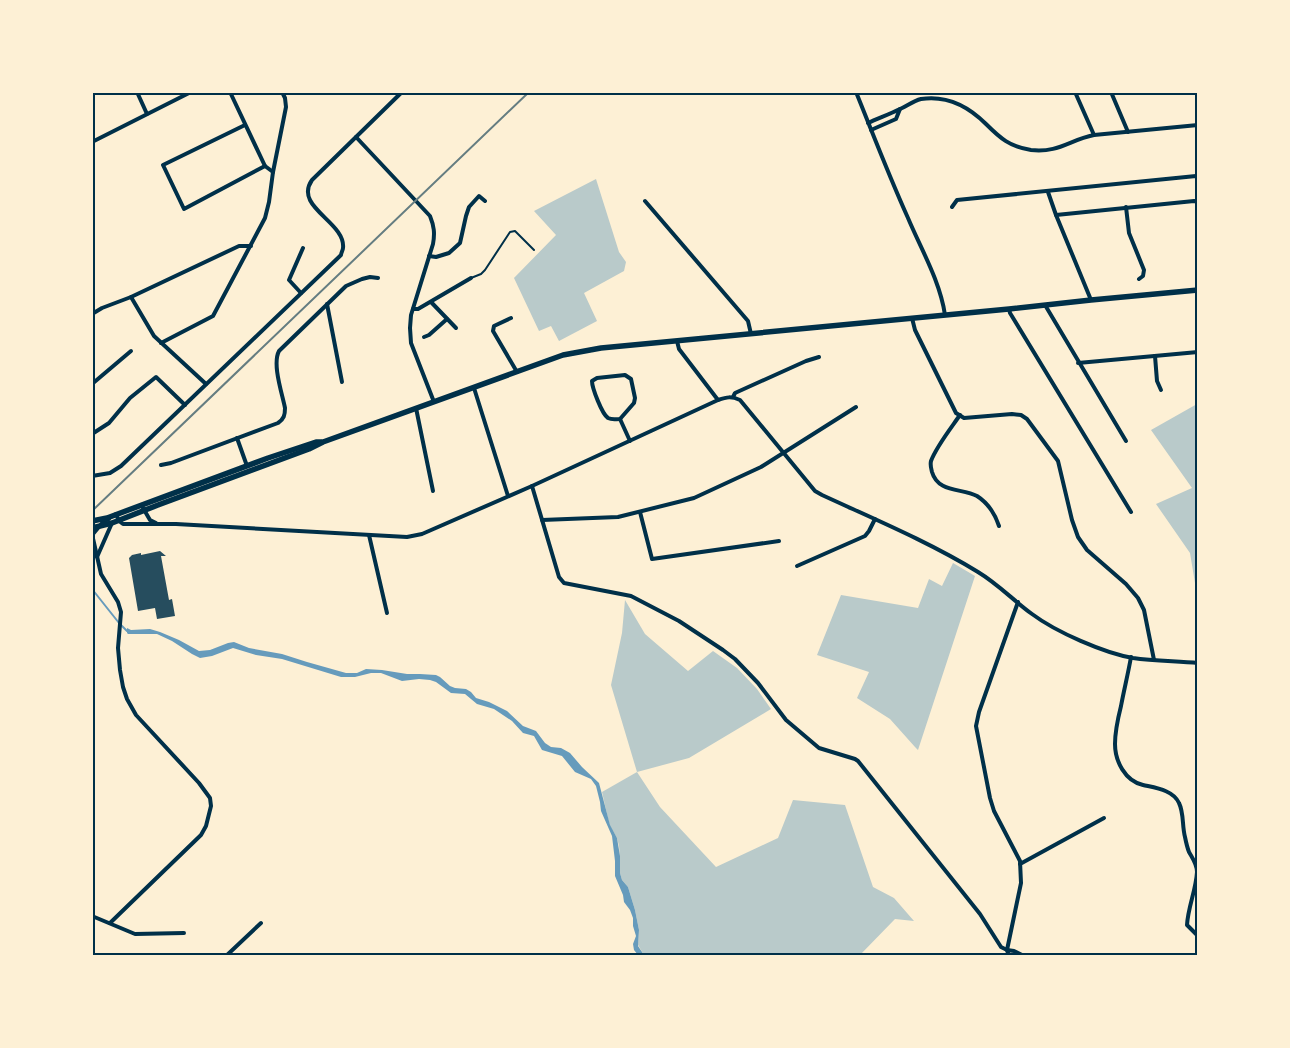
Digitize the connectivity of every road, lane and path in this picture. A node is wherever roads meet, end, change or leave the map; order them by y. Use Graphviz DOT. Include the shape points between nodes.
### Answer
graph roads {
  1 [pos="137,92"];
  2 [pos="191,92"];
  3 [pos="230,92"];
  4 [pos="282,92"];
  5 [pos="402,92"];
  6 [pos="856,92"];
  7 [pos="1075,92"];
  8 [pos="1112,92"];
  9 [pos="900,109"];
  10 [pos="147,114"];
  11 [pos="868,123"];
  12 [pos="245,125"];
  13 [pos="1198,125"];
  14 [pos="871,130"];
  15 [pos="1128,132"];
  16 [pos="1094,135"];
  17 [pos="356,137"];
  18 [pos="92,142"];
  19 [pos="265,166"];
  20 [pos="273,172"];
  21 [pos="1198,178"];
  22 [pos="1048,192"];
  23 [pos="485,201"];
  24 [pos="645,201"];
  25 [pos="1198,202"];
  26 [pos="952,207"];
  27 [pos="1126,208"];
  28 [pos="1056,215"];
  29 [pos="250,246"];
  30 [pos="303,248"];
  31 [pos="534,250"];
  32 [pos="429,256"];
  33 [pos="378,278"];
  34 [pos="471,278"];
  35 [pos="1139,279"];
  36 [pos="1198,290"];
  37 [pos="301,293"];
  38 [pos="131,297"];
  39 [pos="1091,300"];
  40 [pos="431,302"];
  41 [pos="327,304"];
  42 [pos="1045,305"];
  43 [pos="413,309"];
  44 [pos="1008,309"];
  45 [pos="92,314"];
  46 [pos="945,315"];
  47 [pos="447,318"];
  48 [pos="511,318"];
  49 [pos="912,318"];
  50 [pos="456,328"];
  51 [pos="750,334"];
  52 [pos="424,337"];
  53 [pos="677,341"];
  54 [pos="161,343"];
  55 [pos="131,351"];
  56 [pos="1198,352"];
  57 [pos="1156,356"];
  58 [pos="819,358"];
  59 [pos="1078,363"];
  60 [pos="517,372"];
  61 [pos="342,382"];
  62 [pos="92,384"];
  63 [pos="206,384"];
  64 [pos="474,388"];
  65 [pos="1160,390"];
  66 [pos="732,396"];
  67 [pos="718,400"];
  68 [pos="434,402"];
  69 [pos="185,405"];
  70 [pos="856,407"];
  71 [pos="416,408"];
  72 [pos="960,415"];
  73 [pos="620,419"];
  74 [pos="92,434"];
  75 [pos="237,438"];
  76 [pos="630,441"];
  77 [pos="1126,441"];
  78 [pos="783,453"];
  79 [pos="161,465"];
  80 [pos="248,468"];
  81 [pos="92,476"];
  82 [pos="532,486"];
  83 [pos="433,491"];
  84 [pos="508,496"];
  85 [pos="143,507"];
  86 [pos="640,512"];
  87 [pos="1131,512"];
  88 [pos="133,514"];
  89 [pos="117,517"];
  90 [pos="875,519"];
  91 [pos="110,520"];
  92 [pos="542,520"];
  93 [pos="92,522"];
  94 [pos="142,524"];
  95 [pos="160,524"];
  96 [pos="999,526"];
  97 [pos="95,528"];
  98 [pos="93,534"];
  99 [pos="369,535"];
  100 [pos="779,541"];
  101 [pos="97,557"];
  102 [pos="797,566"];
  103 [pos="1018,602"];
  104 [pos="387,613"];
  105 [pos="1131,657"];
  106 [pos="1154,660"];
  107 [pos="1198,663"];
  108 [pos="1104,818"];
  109 [pos="1020,864"];
  110 [pos="92,916"];
  111 [pos="261,922"];
  112 [pos="110,923"];
  113 [pos="184,932"];
  114 [pos="1198,936"];
  115 [pos="1007,950"];
  116 [pos="226,956"];
  117 [pos="1008,956"];
  118 [pos="1024,956"];
  1 -- 10 [label="street"];
  2 -- 10 [label="street"];
  3 -- 12 [label="street"];
  4 -- 20 [label="street" via="286,107"];
  5 -- 17 [label="street"];
  6 -- 11 [label="street"];
  7 -- 16 [label="street"];
  8 -- 15 [label="street"];
  9 -- 11 [label="street"];
  9 -- 14 [label="street" via="896,119"];
  9 -- 16 [label="street" via="919,100 953,101 969,109 1008,143 1033,150 1058,149"];
  10 -- 18 [label="street"];
  11 -- 14 [label="street"];
  12 -- 19 [label="street"];
  12 -- 19 [label="street" via="163,165 184,208"];
  13 -- 15 [label="street"];
  14 -- 46 [label="street" via="933,276"];
  15 -- 16 [label="street"];
  17 -- 32 [label="street" via="430,216 435,234"];
  17 -- 37 [label="street" via="309,184 311,204 338,231 343,247 341,255"];
  19 -- 20 [label="street"];
  20 -- 29 [label="street" via="265,218"];
  21 -- 22 [label="street"];
  22 -- 26 [label="street" via="957,200"];
  22 -- 28 [label="street"];
  23 -- 32 [label="street" via="479,196 469,207 460,243 449,253"];
  24 -- 51 [label="street" via="748,321"];
  25 -- 27 [label="street"];
  27 -- 28 [label="street"];
  27 -- 35 [label="street" via="1129,233 1144,270"];
  28 -- 39 [label="street"];
  29 -- 38 [label="street" via="239,246"];
  29 -- 54 [label="street" via="214,316"];
  30 -- 37 [label="street" via="289,280"];
  31 -- 34 [label="lane" via="515,231 510,232 485,270"];
  32 -- 43 [label="street"];
  33 -- 41 [label="street" via="355,281"];
  34 -- 40 [label="street"];
  36 -- 39 [label="main road"];
  37 -- 63 [label="street"];
  38 -- 45 [label="street"];
  38 -- 54 [label="street"];
  39 -- 42 [label="main road"];
  40 -- 43 [label="street" via="418,310"];
  40 -- 47 [label="street"];
  41 -- 61 [label="street"];
  41 -- 75 [label="street" via="277,354 284,418"];
  42 -- 44 [label="main road"];
  42 -- 59 [label="street"];
  43 -- 68 [label="street" via="411,343"];
  44 -- 46 [label="main road"];
  44 -- 87 [label="street"];
  46 -- 49 [label="main road"];
  47 -- 50 [label="street"];
  47 -- 52 [label="street"];
  48 -- 60 [label="street" via="494,326 493,331"];
  49 -- 51 [label="main road"];
  49 -- 72 [label="street" via="956,413"];
  51 -- 53 [label="main road"];
  53 -- 60 [label="main road" via="582,351"];
  53 -- 67 [label="street" via="679,349"];
  54 -- 63 [label="street"];
  55 -- 62 [label="street"];
  56 -- 57 [label="street"];
  57 -- 59 [label="street"];
  57 -- 65 [label="street"];
  58 -- 66 [label="street"];
  59 -- 77 [label="street"];
  60 -- 64 [label="main road"];
  63 -- 69 [label="street"];
  64 -- 68 [label="main road"];
  64 -- 84 [label="street"];
  66 -- 67 [label="street"];
  66 -- 78 [label="street" via="740,400"];
  67 -- 76 [label="street"];
  68 -- 71 [label="main road"];
  69 -- 74 [label="street" via="156,377 130,398 109,423"];
  69 -- 81 [label="street" via="120,466 110,473"];
  70 -- 78 [label="street"];
  71 -- 80 [label="main road"];
  71 -- 83 [label="street"];
  72 -- 96 [label="street" via="934,454 930,464 933,476 940,485 976,495 988,504"];
  72 -- 106 [label="street" via="964,418 1012,414 1027,419 1058,461 1078,537 1138,598 1144,610"];
  73 -- 73 [label="street" via="634,403 631,379 625,375 592,381 605,416 610,420"];
  73 -- 76 [label="street"];
  75 -- 79 [label="street"];
  75 -- 80 [label="street"];
  76 -- 82 [label="street"];
  78 -- 86 [label="street" via="761,467 694,498"];
  78 -- 90 [label="street" via="815,490"];
  80 -- 85 [label="main road"];
  82 -- 84 [label="street"];
  82 -- 92 [label="street"];
  84 -- 99 [label="street" via="422,534 407,537"];
  85 -- 88 [label="main road"];
  85 -- 89 [label="main road"];
  85 -- 95 [label="street" via="150,520"];
  86 -- 92 [label="street" via="618,518"];
  86 -- 100 [label="street" via="652,559"];
  88 -- 89 [label="main road"];
  88 -- 94 [label="street"];
  89 -- 91 [label="main road"];
  89 -- 94 [label="street" via="124,524"];
  90 -- 102 [label="street" via="865,536"];
  90 -- 103 [label="street" via="979,573"];
  91 -- 93 [label="main road"];
  91 -- 97 [label="main road"];
  91 -- 101 [label="street"];
  92 -- 115 [label="street" via="559,578 564,582 631,596 679,621 734,659 758,683 786,720 819,748 858,761 980,914 1001,947"];
  94 -- 95 [label="street"];
  95 -- 99 [label="street"];
  97 -- 98 [label="street"];
  98 -- 101 [label="street"];
  99 -- 104 [label="street"];
  101 -- 112 [label="street" via="101,574 118,602 121,617 120,670 127,699 136,715 210,798 206,826 201,835"];
  103 -- 105 [label="street" via="1033,615 1092,646"];
  103 -- 109 [label="street" via="976,726 994,811"];
  105 -- 106 [label="street"];
  105 -- 114 [label="street" via="1117,724 1117,758 1128,777 1139,784 1162,790 1179,802 1184,835 1197,865 1188,925"];
  106 -- 107 [label="street"];
  108 -- 109 [label="street"];
  109 -- 115 [label="street" via="1021,883"];
  110 -- 112 [label="street"];
  111 -- 116 [label="street"];
  112 -- 113 [label="street" via="135,934"];
  115 -- 117 [label="street"];
  115 -- 118 [label="street"];
}
